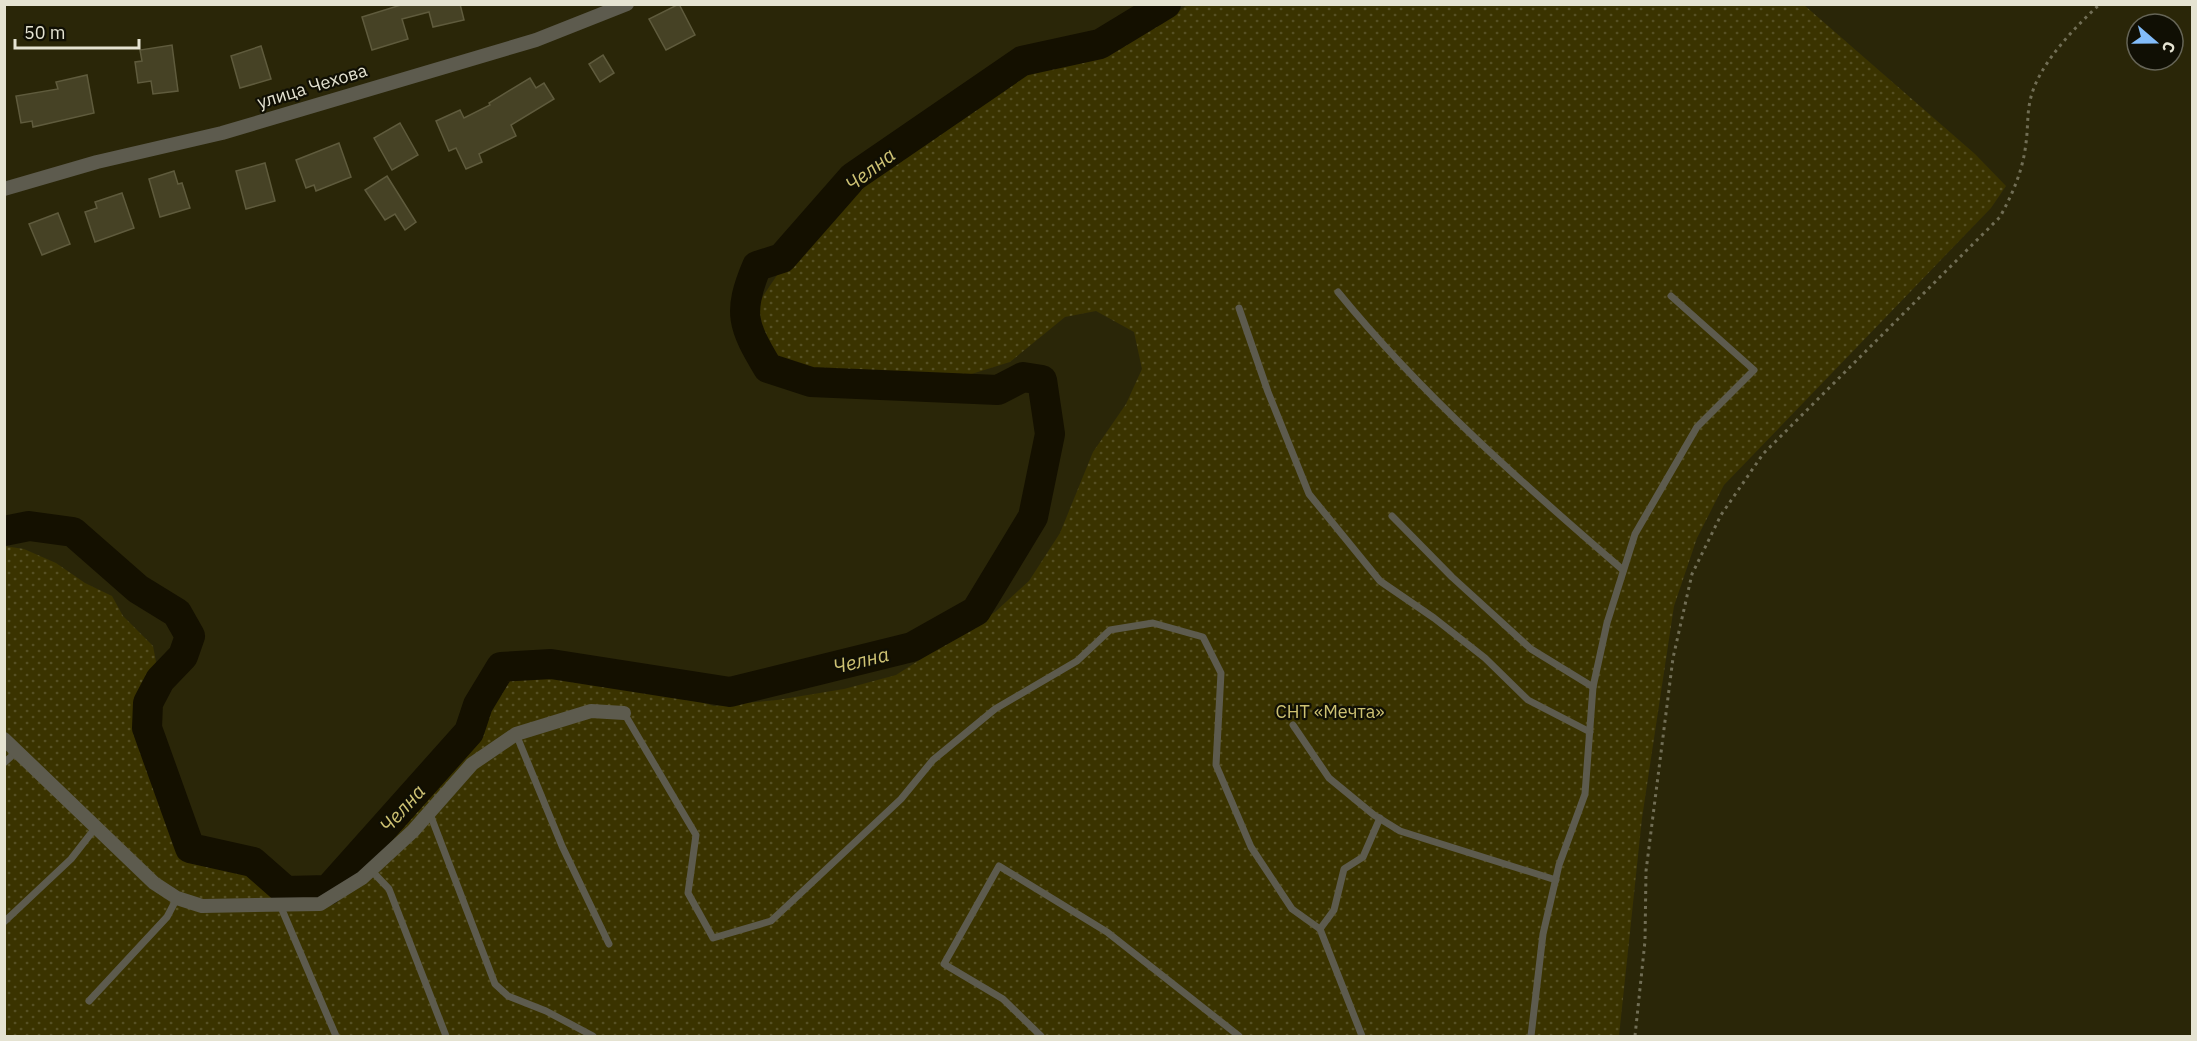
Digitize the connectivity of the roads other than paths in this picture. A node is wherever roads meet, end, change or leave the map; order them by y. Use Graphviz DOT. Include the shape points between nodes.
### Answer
graph roads {
  1 [pos="627,4"];
  2 [pos="4,189"];
  3 [pos="1338,292"];
  4 [pos="1671,296"];
  5 [pos="1239,308"];
  6 [pos="1392,516"];
  7 [pos="1623,570"];
  8 [pos="1593,687"];
  9 [pos="624,713"];
  10 [pos="1293,725"];
  11 [pos="1590,732"];
  12 [pos="516,734"];
  13 [pos="4,739"];
  14 [pos="17,751"];
  15 [pos="4,764"];
  16 [pos="429,813"];
  17 [pos="1380,818"];
  18 [pos="96,827"];
  19 [pos="371,870"];
  20 [pos="1556,880"];
  21 [pos="177,898"];
  22 [pos="280,904"];
  23 [pos="4,922"];
  24 [pos="1320,929"];
  25 [pos="609,944"];
  26 [pos="88,1001"];
  27 [pos="336,1036"];
  28 [pos="446,1036"];
  29 [pos="593,1036"];
  30 [pos="1041,1036"];
  31 [pos="1239,1036"];
  32 [pos="1362,1036"];
  33 [pos="1531,1036"];
  1 -- 2 [label="street, улица Чехова" via="536,40 222,133 97,162"];
  3 -- 7 [label="lane" via="1392,355 1545,503"];
  4 -- 7 [label="lane" via="1754,370 1697,427 1635,534"];
  5 -- 11 [label="lane" via="1309,494 1380,581 1485,658 1528,700"];
  6 -- 8 [label="lane" via="1530,649"];
  7 -- 8 [label="lane"];
  8 -- 11 [label="lane"];
  9 -- 12 [label="street" via="591,711"];
  9 -- 24 [label="lane" via="696,836 688,893 713,938 771,921 901,799 933,760 995,709 1077,661 1110,630 1153,623 1203,637 1221,673 1216,765 1251,847 1292,909"];
  10 -- 17 [label="lane" via="1329,778"];
  11 -- 20 [label="lane" via="1585,794"];
  12 -- 16 [label="street" via="472,764"];
  12 -- 25 [label="lane" via="562,846"];
  13 -- 14 [label="street"];
  14 -- 15 [label="lane"];
  14 -- 18 [label="street"];
  16 -- 19 [label="street"];
  16 -- 29 [label="lane" via="495,984 508,996"];
  17 -- 20 [label="lane" via="1400,831"];
  17 -- 24 [label="lane" via="1363,857 1344,869 1334,909"];
  18 -- 21 [label="street" via="154,883"];
  18 -- 23 [label="lane" via="71,859"];
  19 -- 22 [label="street" via="320,904"];
  19 -- 28 [label="lane" via="388,890"];
  20 -- 33 [label="lane" via="1543,934"];
  21 -- 22 [label="street" via="202,906"];
  21 -- 26 [label="lane" via="167,917"];
  22 -- 27 [label="lane"];
  24 -- 32 [label="lane"];
  30 -- 31 [label="lane" via="1003,999 944,964 999,866 1107,932"];
}
